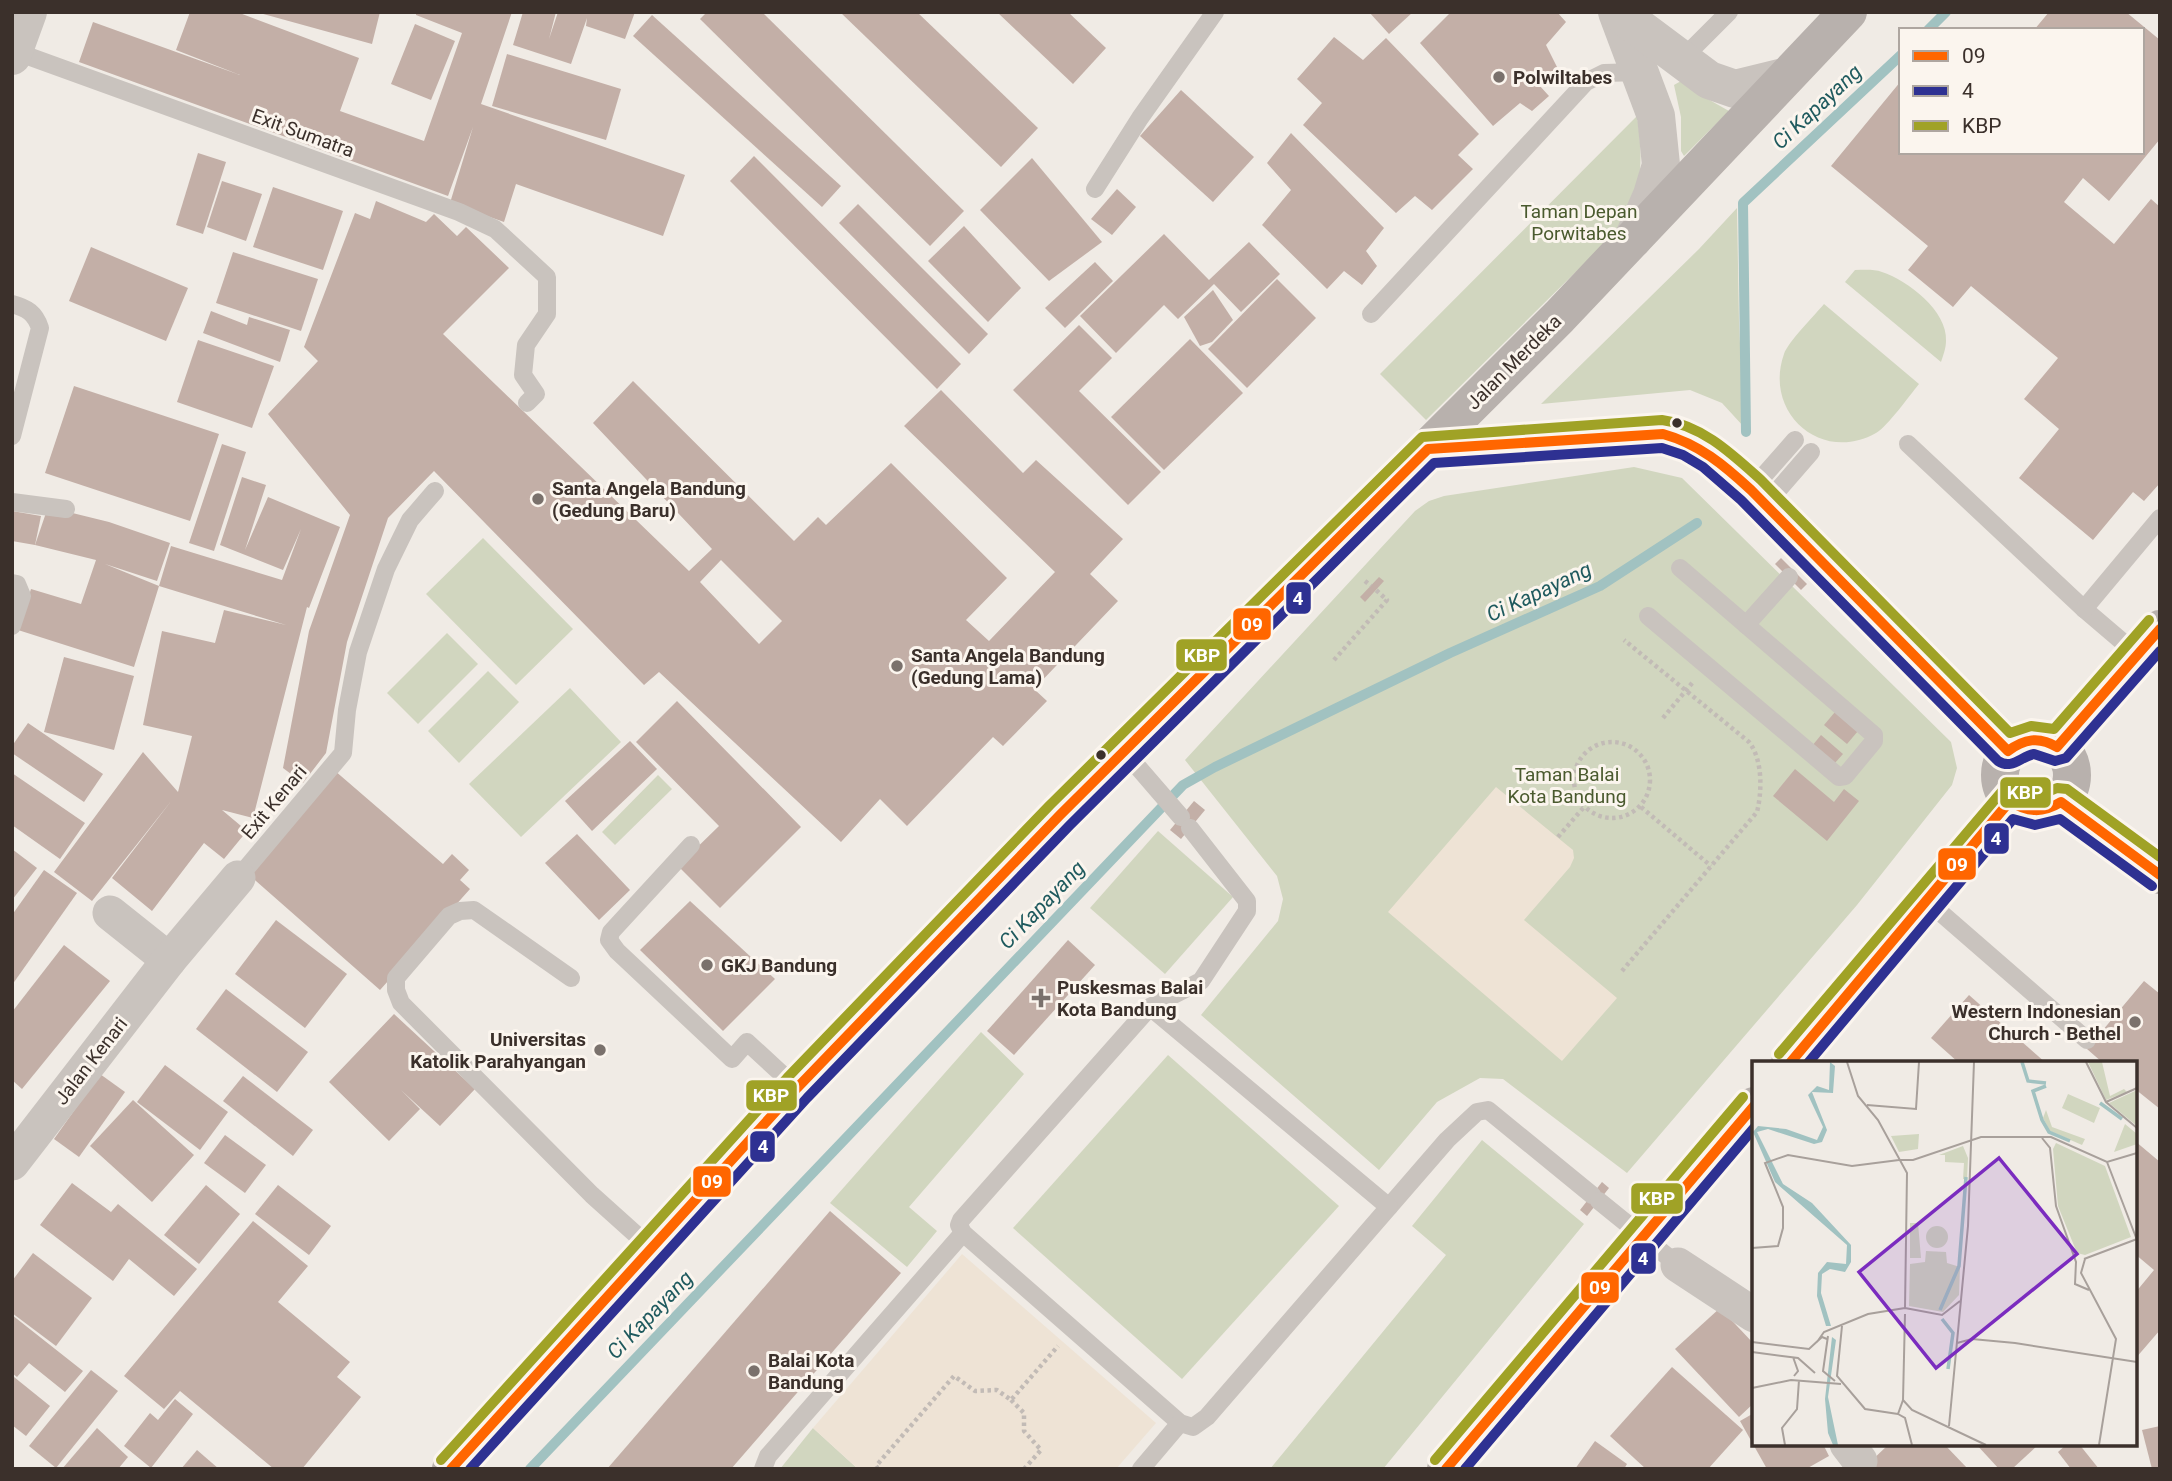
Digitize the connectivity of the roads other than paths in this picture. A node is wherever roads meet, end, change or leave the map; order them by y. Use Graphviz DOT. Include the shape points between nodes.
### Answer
graph roads {
  1 [pos="28,12"];
  2 [pos="1215,12"];
  3 [pos="1618,12"];
  4 [pos="1729,12"];
  5 [pos="1848,12"];
  6 [pos="13,53"];
  7 [pos="1681,60"];
  8 [pos="1641,72"];
  9 [pos="1784,78"];
  10 [pos="1095,189"];
  11 [pos="1632,240"];
  12 [pos="12,304"];
  13 [pos="1371,314"];
  14 [pos="527,404"];
  15 [pos="12,436"];
  16 [pos="1795,440"];
  17 [pos="1908,444"];
  18 [pos="1428,449"];
  19 [pos="1811,452"];
  20 [pos="435,491"];
  21 [pos="1758,497"];
  22 [pos="12,502"];
  23 [pos="66,509"];
  24 [pos="2160,518"];
  25 [pos="1798,567"];
  26 [pos="1680,568"];
  27 [pos="12,583"];
  28 [pos="2084,609"];
  29 [pos="1648,616"];
  30 [pos="1746,625"];
  31 [pos="12,626"];
  32 [pos="2149,642"];
  33 [pos="2057,747"];
  34 [pos="1124,751"];
  35 [pos="2008,751"];
  36 [pos="2010,801"];
  37 [pos="2061,802"];
  38 [pos="691,845"];
  39 [pos="2160,874"];
  40 [pos="238,878"];
  41 [pos="1926,900"];
  42 [pos="110,913"];
  43 [pos="169,960"];
  44 [pos="571,978"];
  45 [pos="1150,1007"];
  46 [pos="2087,1040"];
  47 [pos="1792,1061"];
  48 [pos="797,1088"];
  49 [pos="1752,1108"];
  50 [pos="12,1163"];
  51 [pos="1389,1207"];
  52 [pos="963,1233"];
  53 [pos="1643,1237"];
  54 [pos="651,1248"];
  55 [pos="1678,1265"];
  56 [pos="1752,1314"];
  57 [pos="1180,1423"];
  58 [pos="451,1469"];
  59 [pos="763,1469"];
  60 [pos="1141,1469"];
  61 [pos="1447,1469"];
  1 -- 6 [label="street"];
  2 -- 10 [label="lane"];
  3 -- 7 [label="street"];
  3 -- 8 [label="street"];
  4 -- 7 [label="lane"];
  5 -- 9 [label="main road, Jalan Merdeka"];
  6 -- 14 [label="lane, Exit Sumatra" via="460,212 495,229 547,276 547,314 526,345 523,375 536,394"];
  7 -- 9 [label="street" via="1709,80 1735,89"];
  8 -- 11 [label="street" via="1656,116 1661,165"];
  8 -- 13 [label="lane" via="1604,73 1586,82"];
  9 -- 11 [label="main road, Jalan Merdeka"];
  11 -- 18 [label="main road, Jalan Merdeka"];
  12 -- 15 [label="lane" via="37,317 40,328"];
  16 -- 21 [label="lane"];
  17 -- 28 [label="lane"];
  18 -- 21 [label="main road" via="1663,434 1715,457"];
  18 -- 34 [label="main road, Jalan Merdeka"];
  19 -- 21 [label="lane"];
  20 -- 40 [label="lane, Exit Kenari" via="411,520 386,569 358,652 343,753"];
  21 -- 25 [label="main road"];
  22 -- 23 [label="lane"];
  24 -- 28 [label="lane"];
  25 -- 30 [label="lane"];
  25 -- 35 [label="main road"];
  26 -- 30 [label="lane"];
  27 -- 31 [label="lane" via="22,596"];
  28 -- 32 [label="lane"];
  29 -- 30 [label="lane" via="1839,777 1844,776 1874,741 1874,735"];
  32 -- 33 [label="main road"];
  33 -- 35 [label="main road" via="2037,739"];
  33 -- 37 [label="main road" via="2072,775"];
  34 -- 45 [label="lane" via="1247,901 1247,911 1201,981"];
  34 -- 48 [label="main road, Jalan Merdeka"];
  35 -- 36 [label="main road" via="1999,776"];
  36 -- 37 [label="main road" via="2040,812"];
  36 -- 41 [label="main road"];
  37 -- 39 [label="main road"];
  38 -- 48 [label="lane" via="611,932 609,940 732,1059 747,1042"];
  40 -- 43 [label="street, Jalan Kenari"];
  41 -- 46 [label="lane"];
  41 -- 47 [label="main road"];
  42 -- 43 [label="street"];
  43 -- 50 [label="street, Jalan Kenari"];
  44 -- 54 [label="lane" via="474,910 449,916 396,978 396,990 401,1003"];
  45 -- 51 [label="lane"];
  45 -- 52 [label="lane" via="961,1220 958,1225"];
  48 -- 54 [label="main road, Jalan Merdeka"];
  49 -- 53 [label="main road"];
  51 -- 53 [label="lane" via="1464,1123 1488,1110"];
  51 -- 57 [label="lane" via="1207,1417 1193,1427"];
  52 -- 57 [label="lane"];
  52 -- 59 [label="lane" via="768,1456"];
  53 -- 55 [label="lane"];
  53 -- 61 [label="main road"];
  54 -- 58 [label="main road, Jalan Merdeka"];
  55 -- 56 [label="street"];
  57 -- 60 [label="lane"];
}
